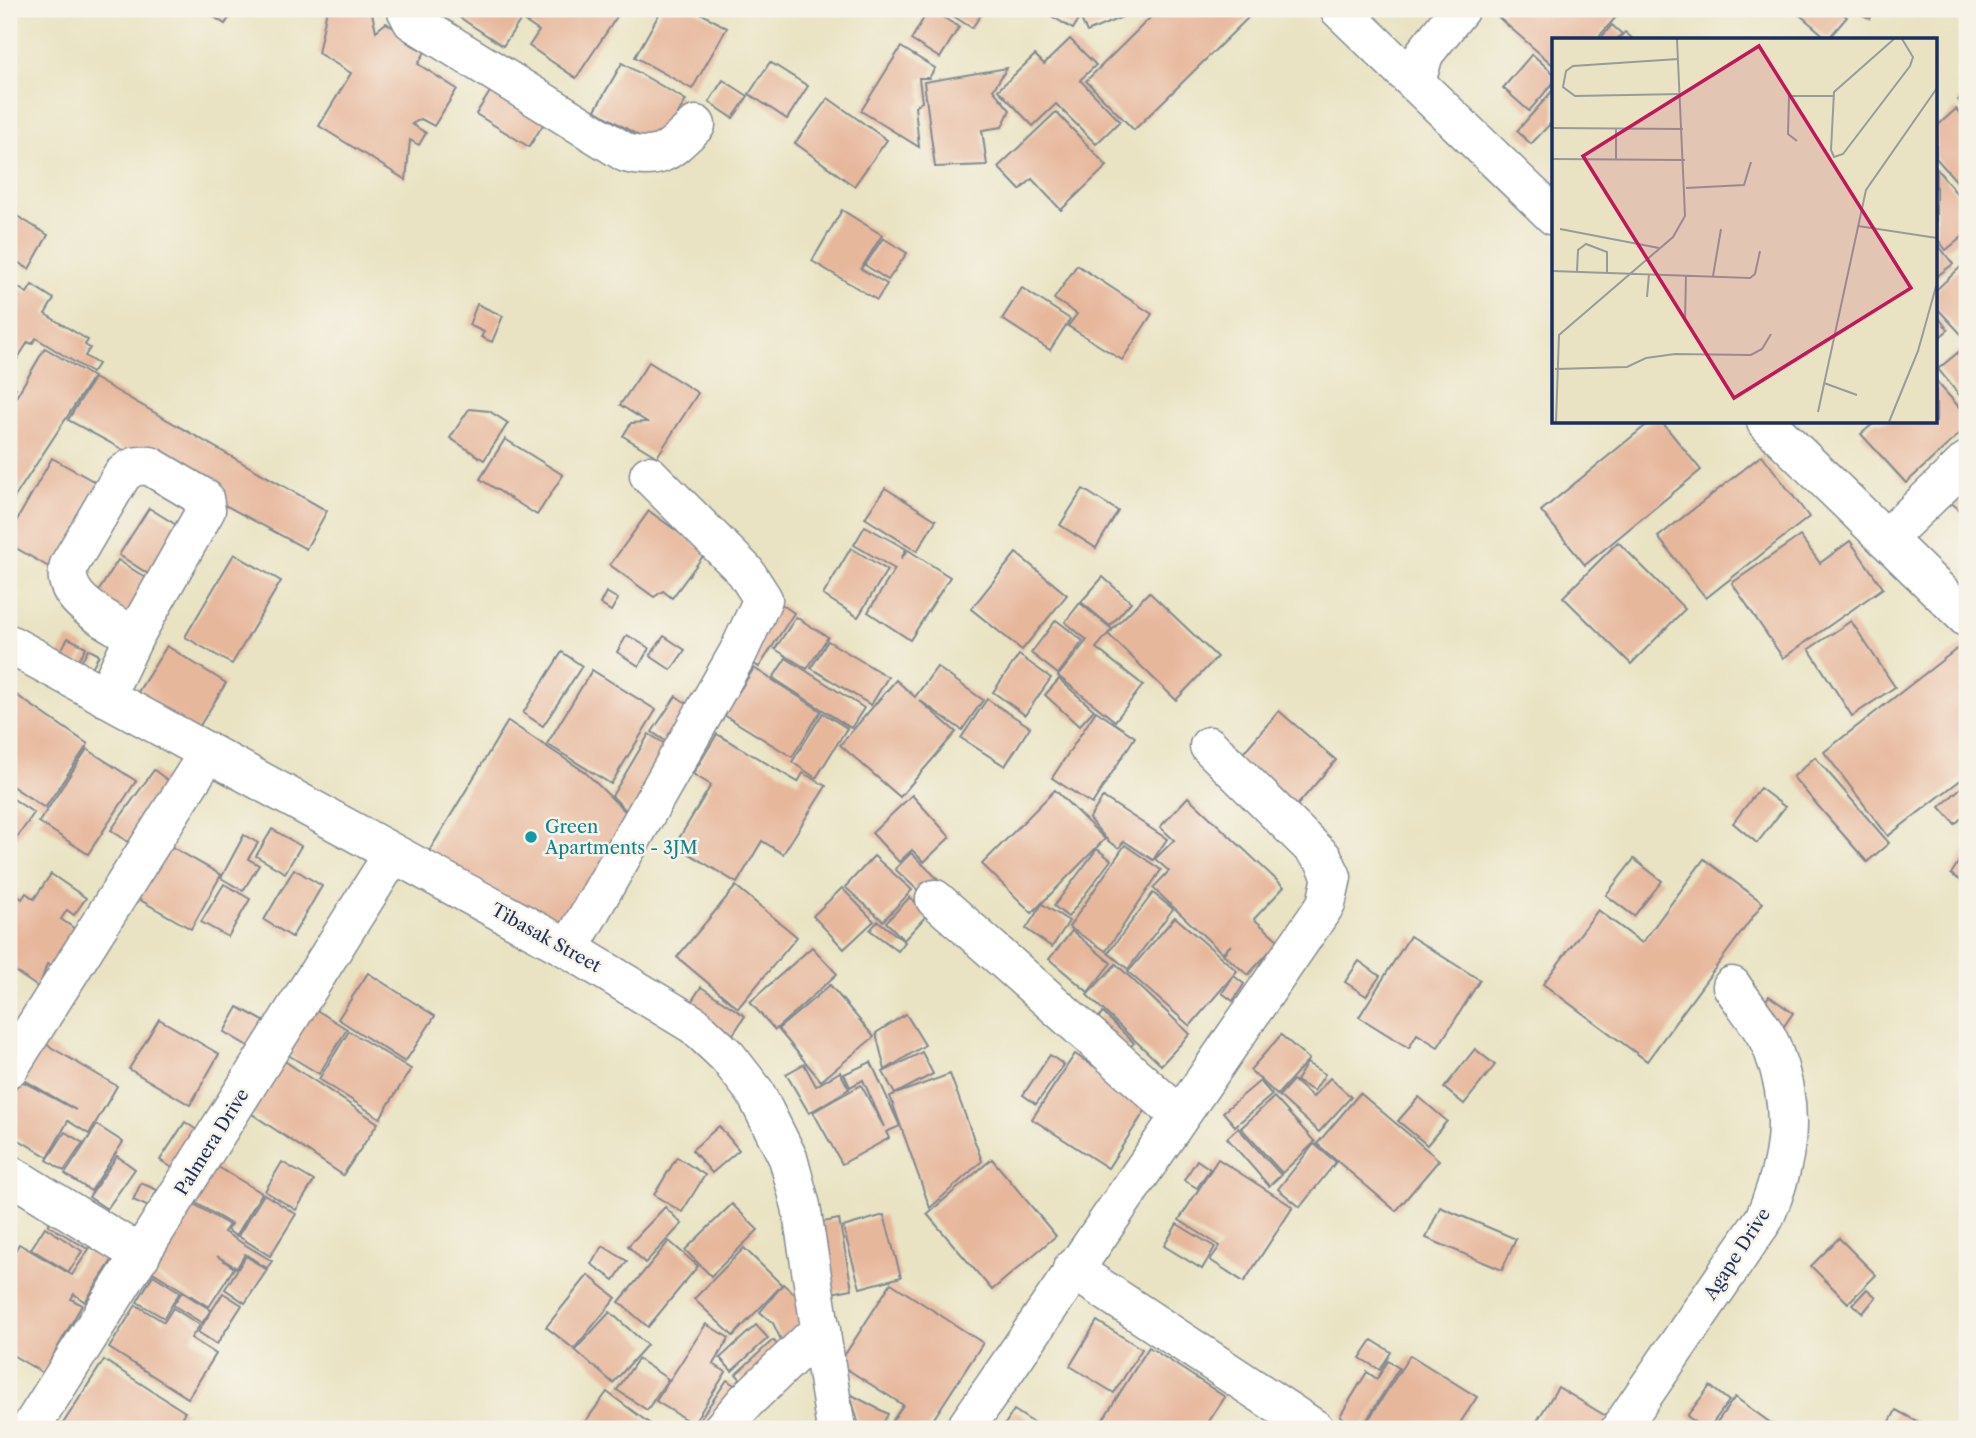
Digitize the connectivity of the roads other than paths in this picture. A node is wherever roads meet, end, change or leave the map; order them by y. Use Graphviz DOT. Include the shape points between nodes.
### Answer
graph roads {
  1 [pos="406,9"];
  2 [pos="1339,9"];
  3 [pos="1460,9"];
  4 [pos="1416,82"];
  5 [pos="696,125"];
  6 [pos="1552,214"];
  7 [pos="1768,424"];
  8 [pos="1967,461"];
  9 [pos="649,475"];
  10 [pos="1886,540"];
  11 [pos="1967,618"];
  12 [pos="134,636"];
  13 [pos="9,644"];
  14 [pos="105,697"];
  15 [pos="1209,746"];
  16 [pos="208,753"];
  17 [pos="393,854"];
  18 [pos="935,898"];
  19 [pos="569,949"];
  20 [pos="1732,986"];
  21 [pos="9,1068"];
  22 [pos="1179,1115"];
  23 [pos="9,1174"];
  24 [pos="141,1255"];
  25 [pos="1072,1269"];
  26 [pos="821,1329"];
  27 [pos="30,1429"];
  28 [pos="722,1429"];
  29 [pos="836,1429"];
  30 [pos="965,1429"];
  31 [pos="1315,1429"];
  32 [pos="1620,1429"];
  1 -- 5 [label="street" via="412,21 626,153 642,158 662,156"];
  2 -- 4 [label="street"];
  3 -- 4 [label="street" via="1424,54"];
  4 -- 6 [label="street"];
  7 -- 10 [label="street"];
  8 -- 10 [label="street"];
  9 -- 19 [label="street" via="746,571 763,599 738,653"];
  10 -- 11 [label="street"];
  12 -- 14 [label="street"];
  13 -- 14 [label="street, Tibasak Street"];
  14 -- 16 [label="street, Tibasak Street"];
  15 -- 22 [label="street" via="1323,858 1332,877 1326,904 1308,934"];
  16 -- 17 [label="street, Tibasak Street"];
  16 -- 21 [label="street"];
  17 -- 19 [label="street, Tibasak Street"];
  17 -- 24 [label="street, Palmera Drive"];
  18 -- 22 [label="street"];
  19 -- 26 [label="street, Tibasak Street" via="694,1025 727,1056 755,1092 788,1158 801,1206"];
  20 -- 32 [label="street, Agape Drive" via="1773,1048 1787,1097 1781,1181 1764,1219"];
  22 -- 25 [label="street"];
  23 -- 24 [label="street"];
  24 -- 27 [label="street, Palmera Drive"];
  25 -- 30 [label="street"];
  25 -- 31 [label="street"];
  26 -- 28 [label="street"];
  26 -- 29 [label="street, Tibasak Street"];
}
